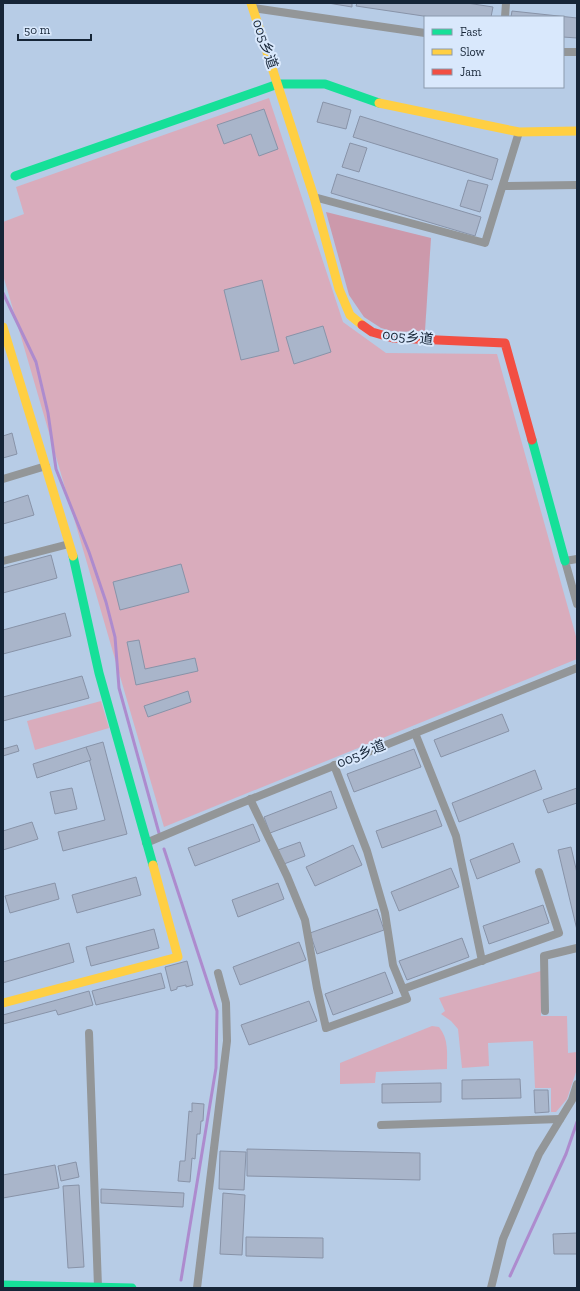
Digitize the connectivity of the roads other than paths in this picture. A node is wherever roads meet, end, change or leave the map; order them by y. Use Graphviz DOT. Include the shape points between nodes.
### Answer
graph roads {
  1 [pos="506,3"];
  2 [pos="252,6"];
  3 [pos="504,16"];
  4 [pos="424,33"];
  5 [pos="564,52"];
  6 [pos="577,52"];
  7 [pos="278,84"];
  8 [pos="577,131"];
  9 [pos="519,132"];
  10 [pos="16,176"];
  11 [pos="503,186"];
  12 [pos="577,186"];
  13 [pos="314,197"];
  14 [pos="3,327"];
  15 [pos="46,466"];
  16 [pos="3,479"];
  17 [pos="69,544"];
  18 [pos="577,559"];
  19 [pos="3,561"];
  20 [pos="565,561"];
  21 [pos="577,604"];
  22 [pos="577,668"];
  23 [pos="415,733"];
  24 [pos="334,765"];
  25 [pos="250,799"];
  26 [pos="146,843"];
  27 [pos="539,872"];
  28 [pos="577,948"];
  29 [pos="482,961"];
  30 [pos="218,973"];
  31 [pos="403,989"];
  32 [pos="3,1003"];
  33 [pos="545,1011"];
  34 [pos="88,1033"];
  35 [pos="577,1084"];
  36 [pos="560,1119"];
  37 [pos="382,1125"];
  38 [pos="3,1285"];
  39 [pos="98,1287"];
  40 [pos="132,1288"];
  41 [pos="196,1288"];
  42 [pos="491,1288"];
  1 -- 3 [label="street"];
  2 -- 4 [label="street"];
  2 -- 7 [label="main road, 005乡道"];
  5 -- 6 [label="street"];
  7 -- 9 [label="main road" via="325,84 377,103"];
  7 -- 10 [label="main road"];
  7 -- 13 [label="main road, 005乡道"];
  8 -- 9 [label="main road"];
  9 -- 11 [label="street"];
  11 -- 12 [label="street"];
  11 -- 13 [label="street" via="485,243"];
  13 -- 20 [label="main road, 005乡道" via="339,289 350,315 372,332 393,338 505,343"];
  14 -- 15 [label="main road"];
  15 -- 16 [label="street"];
  15 -- 17 [label="main road"];
  17 -- 19 [label="street"];
  17 -- 26 [label="main road" via="99,673"];
  18 -- 20 [label="street"];
  20 -- 21 [label="street, 005乡道"];
  22 -- 23 [label="street, 005乡道"];
  23 -- 24 [label="street, 005乡道"];
  23 -- 29 [label="street" via="456,836"];
  24 -- 25 [label="street, 005乡道"];
  24 -- 31 [label="street" via="367,852 385,913 393,964"];
  25 -- 26 [label="street, 005乡道"];
  25 -- 31 [label="street" via="305,920 326,1028 407,998"];
  26 -- 32 [label="main road" via="178,957"];
  27 -- 29 [label="street" via="559,933"];
  28 -- 33 [label="street" via="544,956"];
  29 -- 31 [label="street"];
  30 -- 41 [label="street" via="226,1003 227,1042"];
  34 -- 39 [label="street"];
  35 -- 36 [label="street" via="572,1100"];
  36 -- 37 [label="street"];
  36 -- 42 [label="street" via="539,1154 503,1239"];
  38 -- 39 [label="main road"];
  39 -- 40 [label="main road"];
}
